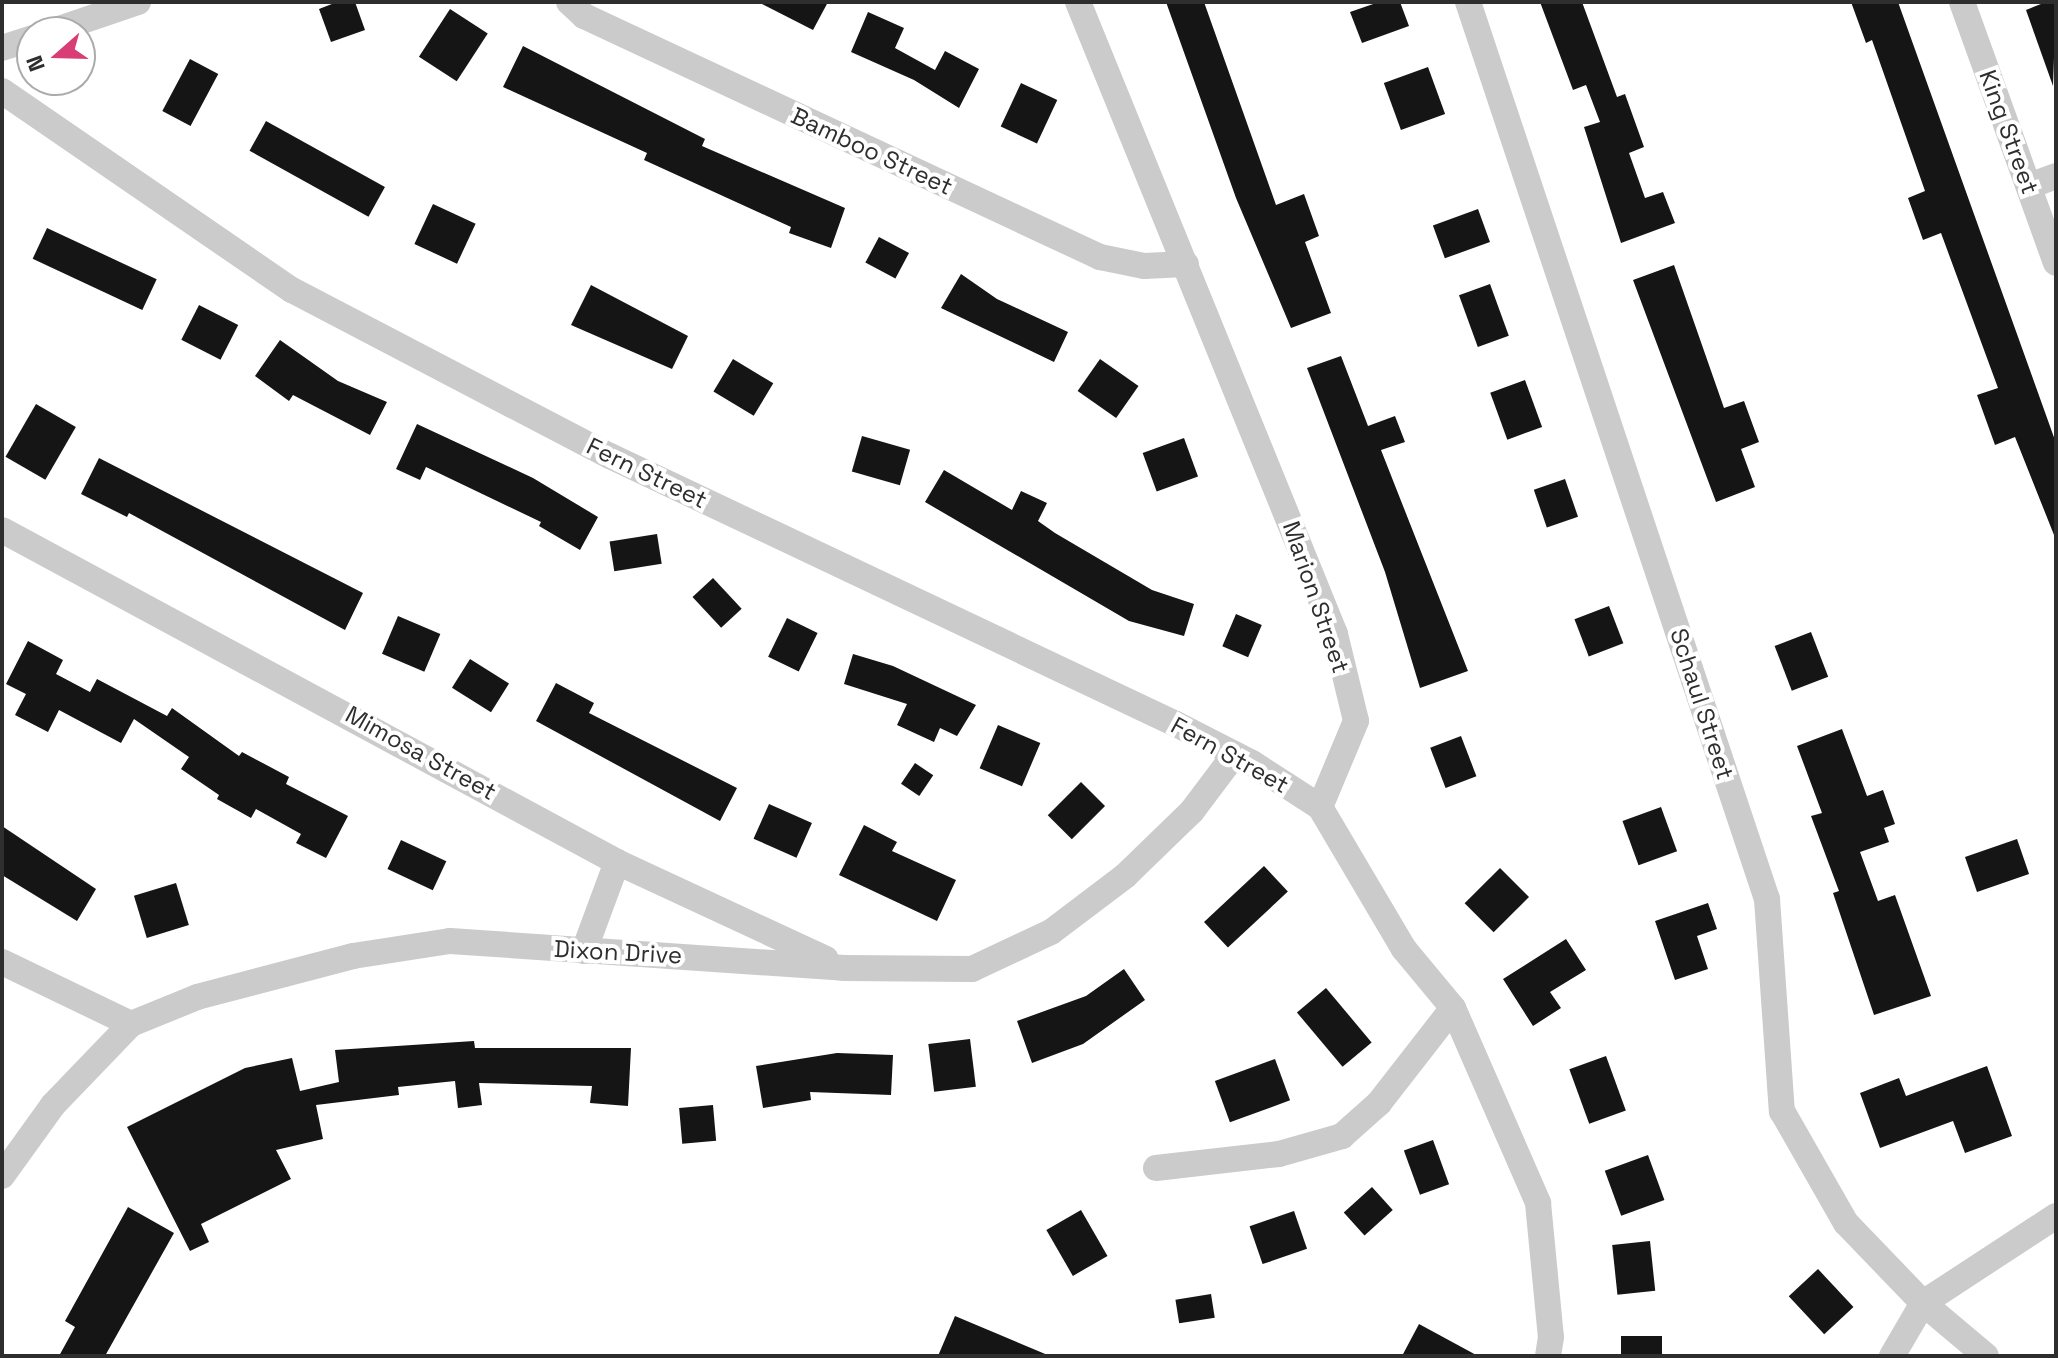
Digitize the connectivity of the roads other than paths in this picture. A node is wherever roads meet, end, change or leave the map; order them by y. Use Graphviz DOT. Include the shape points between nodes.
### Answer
graph roads {
  1 [pos="138,2"];
  2 [pos="569,2"];
  3 [pos="1078,2"];
  4 [pos="1468,2"];
  5 [pos="1962,2"];
  6 [pos="96,16"];
  7 [pos="2,91"];
  8 [pos="2056,176"];
  9 [pos="2029,186"];
  10 [pos="2056,263"];
  11 [pos="1186,264"];
  12 [pos="2,530"];
  13 [pos="1235,754"];
  14 [pos="1320,807"];
  15 [pos="617,862"];
  16 [pos="584,951"];
  17 [pos="2,962"];
  18 [pos="844,968"];
  19 [pos="1453,1008"];
  20 [pos="131,1024"];
  21 [pos="1156,1168"];
  22 [pos="2,1176"];
  23 [pos="2056,1216"];
  24 [pos="1923,1303"];
  25 [pos="1548,1356"];
  26 [pos="1892,1356"];
  27 [pos="1986,1356"];
  1 -- 6 [label="street"];
  2 -- 11 [label="street, Bamboo Street" via="584,16 1100,257 1144,266"];
  3 -- 11 [label="street, Marion Street"];
  4 -- 24 [label="street, Schaul Street" via="1767,899 1782,1111 1846,1223"];
  5 -- 9 [label="street, King Street"];
  7 -- 13 [label="street, Fern Street" via="292,290 610,456"];
  8 -- 9 [label="street"];
  9 -- 10 [label="street, King Street"];
  11 -- 14 [label="street, Marion Street" via="1335,634 1356,721"];
  12 -- 15 [label="street, Mimosa Street"];
  13 -- 14 [label="street, Fern Street"];
  13 -- 18 [label="street, Dixon Drive" via="1192,811 1136,866 1051,932 972,969"];
  14 -- 19 [label="street" via="1404,949"];
  15 -- 16 [label="street"];
  15 -- 18 [label="street, Mimosa Street"];
  16 -- 18 [label="street, Dixon Drive"];
  16 -- 20 [label="street, Dixon Drive" via="450,941 353,956 197,997"];
  17 -- 20 [label="street"];
  19 -- 21 [label="street" via="1379,1103 1342,1136 1279,1154"];
  19 -- 25 [label="street" via="1538,1203 1551,1337"];
  20 -- 22 [label="street, Dixon Drive" via="53,1105"];
  23 -- 24 [label="street"];
  24 -- 26 [label="street"];
  24 -- 27 [label="street, Schaul Street"];
}
